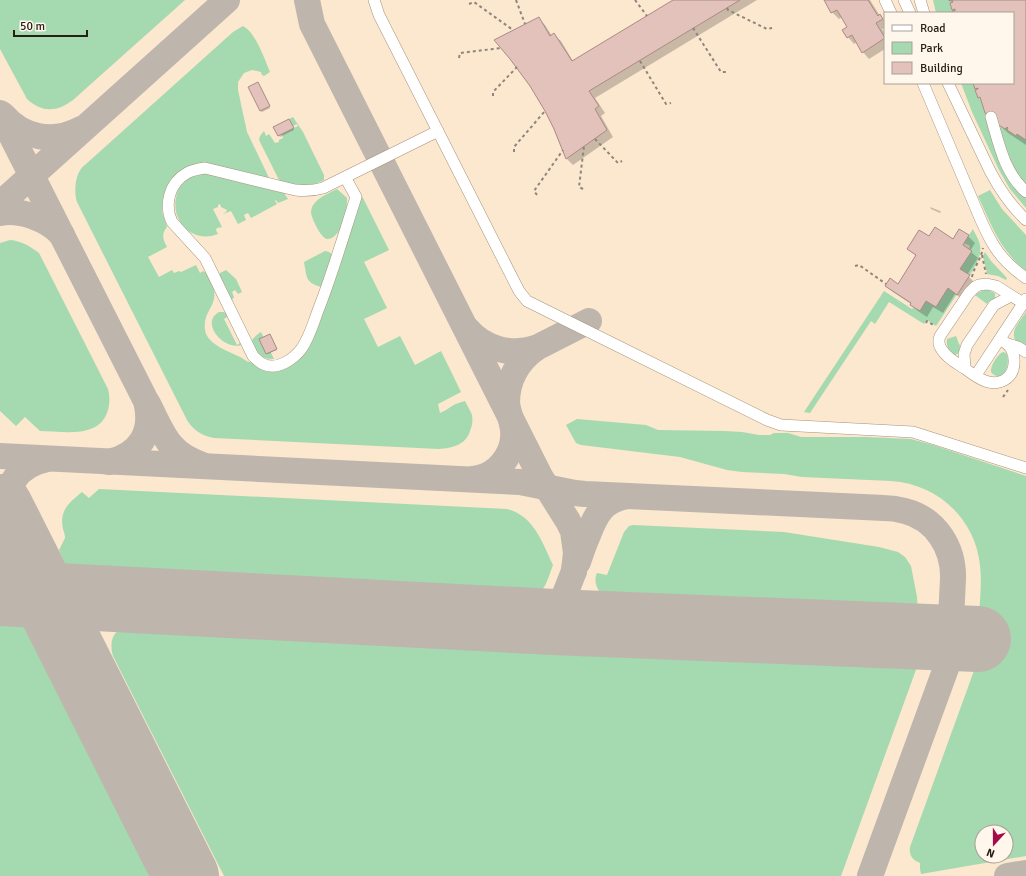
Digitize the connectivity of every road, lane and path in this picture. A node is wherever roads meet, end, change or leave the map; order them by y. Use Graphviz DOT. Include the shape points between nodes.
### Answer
graph roads {
  1 [pos="374,0"];
  2 [pos="380,0"];
  3 [pos="516,0"];
  4 [pos="635,0"];
  5 [pos="885,0"];
  6 [pos="904,0"];
  7 [pos="920,0"];
  8 [pos="470,4"];
  9 [pos="727,8"];
  10 [pos="891,12"];
  11 [pos="910,12"];
  12 [pos="924,12"];
  13 [pos="379,14"];
  14 [pos="647,16"];
  15 [pos="525,24"];
  16 [pos="693,28"];
  17 [pos="772,28"];
  18 [pos="513,30"];
  19 [pos="501,48"];
  20 [pos="459,58"];
  21 [pos="640,61"];
  22 [pos="517,67"];
  23 [pos="726,72"];
  24 [pos="923,84"];
  25 [pos="948,84"];
  26 [pos="493,96"];
  27 [pos="671,103"];
  28 [pos="545,111"];
  29 [pos="991,117"];
  30 [pos="438,131"];
  31 [pos="595,139"];
  32 [pos="584,146"];
  33 [pos="562,150"];
  34 [pos="514,152"];
  35 [pos="622,161"];
  36 [pos="345,177"];
  37 [pos="583,189"];
  38 [pos="1026,192"];
  39 [pos="537,195"];
  40 [pos="1026,220"];
  41 [pos="983,247"];
  42 [pos="982,254"];
  43 [pos="855,266"];
  44 [pos="986,275"];
  45 [pos="1026,278"];
  46 [pos="972,280"];
  47 [pos="886,284"];
  48 [pos="1011,296"];
  49 [pos="1024,301"];
  50 [pos="1004,341"];
  51 [pos="1026,352"];
  52 [pos="965,368"];
  53 [pos="976,376"];
  54 [pos="1026,468"];
  1 -- 13 [label="street"];
  2 -- 13 [label="street"];
  3 -- 15 [label="path"];
  4 -- 14 [label="path"];
  5 -- 10 [label="street"];
  6 -- 11 [label="street"];
  7 -- 12 [label="street"];
  8 -- 18 [label="path" via="474,2"];
  9 -- 17 [label="path" via="767,29"];
  13 -- 30 [label="street"];
  16 -- 23 [label="path" via="721,72"];
  19 -- 20 [label="path" via="460,53"];
  21 -- 27 [label="path" via="666,104"];
  22 -- 26 [label="path" via="493,92"];
  24 -- 45 [label="street" via="990,238 1005,261"];
  25 -- 40 [label="street" via="1003,194"];
  28 -- 34 [label="path" via="514,148"];
  29 -- 38 [label="street" via="1008,168"];
  30 -- 36 [label="street"];
  30 -- 54 [label="street" via="518,291 527,301 780,425 913,432"];
  31 -- 35 [label="path" via="618,163"];
  32 -- 37 [label="path" via="579,187"];
  33 -- 39 [label="path" via="534,192"];
  36 -- 36 [label="street" via="356,197 327,288 308,337 303,347 290,360 278,365 264,365 253,356 205,258 169,217 170,192 185,174 205,168 284,188 307,191 323,188"];
  41 -- 42 [label="path"];
  42 -- 44 [label="path"];
  42 -- 46 [label="path"];
  43 -- 47 [label="path" via="859,264"];
  48 -- 49 [label="street"];
  48 -- 52 [label="street" via="994,305 967,345 964,354"];
  48 -- 52 [label="street" via="992,285 975,287 968,293 940,336 939,342 944,353"];
  49 -- 50 [label="street"];
  50 -- 51 [label="street"];
  50 -- 53 [label="street"];
  50 -- 53 [label="street" via="1013,352 1014,368 1008,378 1003,382 991,382"];
  52 -- 53 [label="street"];
}
